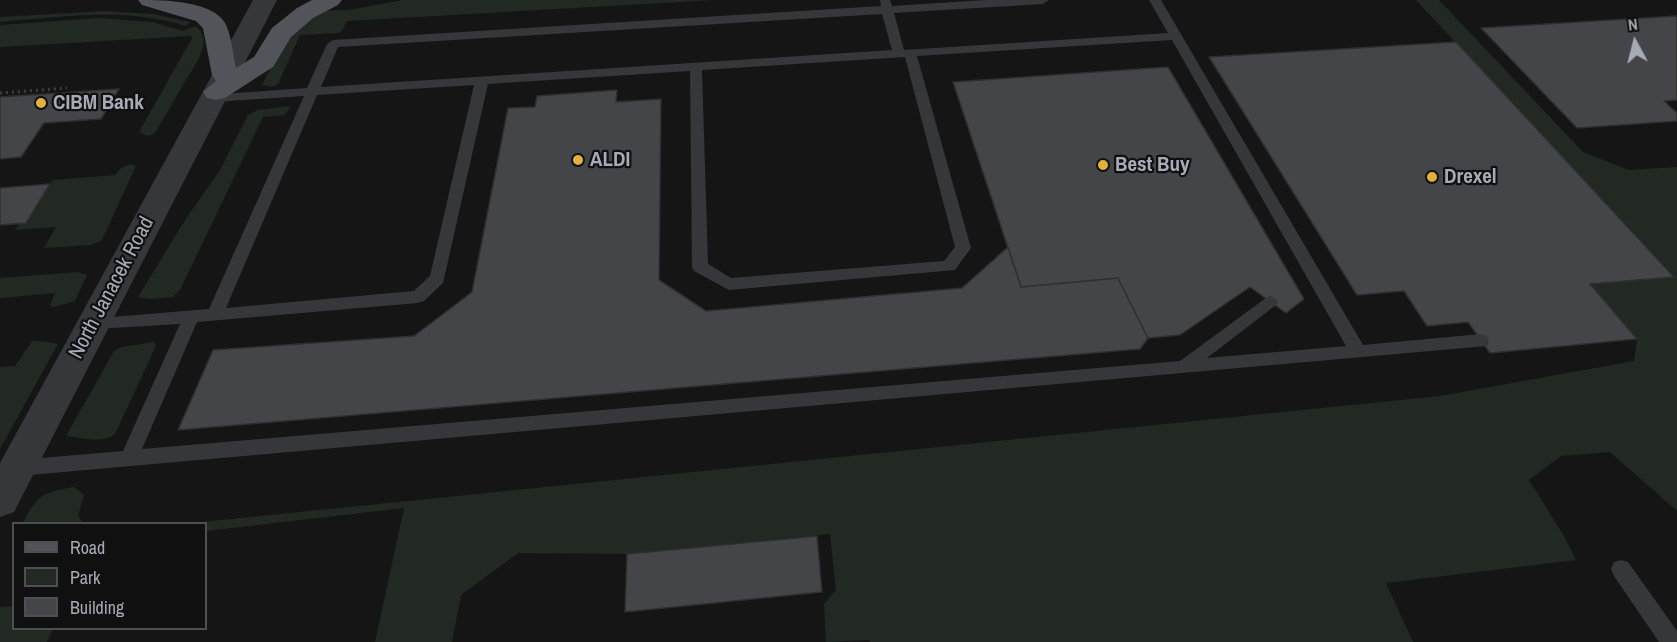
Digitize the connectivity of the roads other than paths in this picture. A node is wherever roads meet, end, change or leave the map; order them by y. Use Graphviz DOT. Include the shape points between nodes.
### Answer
graph roads {
  1 [pos="150,0"];
  2 [pos="265,0"];
  3 [pos="330,0"];
  4 [pos="1043,0"];
  5 [pos="1155,0"];
  6 [pos="886,5"];
  7 [pos="1175,36"];
  8 [pos="905,53"];
  9 [pos="696,67"];
  10 [pos="482,80"];
  11 [pos="218,89"];
  12 [pos="312,91"];
  13 [pos="1270,302"];
  14 [pos="215,315"];
  15 [pos="191,316"];
  16 [pos="94,323"];
  17 [pos="1481,341"];
  18 [pos="1358,352"];
  19 [pos="1184,367"];
  20 [pos="129,458"];
  21 [pos="18,468"];
  22 [pos="0,500"];
  23 [pos="1621,569"];
  24 [pos="1672,642"];
  1 -- 11 [label="main road" via="204,16 215,26"];
  2 -- 11 [label="street, North Janacek Road"];
  3 -- 11 [label="main road" via="305,13 281,33 264,62"];
  4 -- 6 [label="lane"];
  5 -- 7 [label="lane"];
  6 -- 8 [label="lane"];
  6 -- 12 [label="lane" via="333,44"];
  7 -- 8 [label="lane"];
  7 -- 18 [label="lane"];
  8 -- 9 [label="lane"];
  8 -- 9 [label="lane" via="963,248 949,266 729,284 700,267"];
  9 -- 10 [label="lane"];
  10 -- 12 [label="lane"];
  10 -- 14 [label="lane" via="437,279 418,297"];
  11 -- 12 [label="lane"];
  11 -- 16 [label="street, North Janacek Road"];
  12 -- 14 [label="lane"];
  13 -- 19 [label="lane"];
  14 -- 15 [label="lane"];
  15 -- 16 [label="lane"];
  15 -- 20 [label="lane"];
  16 -- 21 [label="street, North Janacek Road"];
  17 -- 18 [label="lane"];
  18 -- 19 [label="lane"];
  19 -- 20 [label="lane"];
  20 -- 21 [label="lane"];
  21 -- 22 [label="street, North Janacek Road"];
  23 -- 24 [label="lane"];
}
